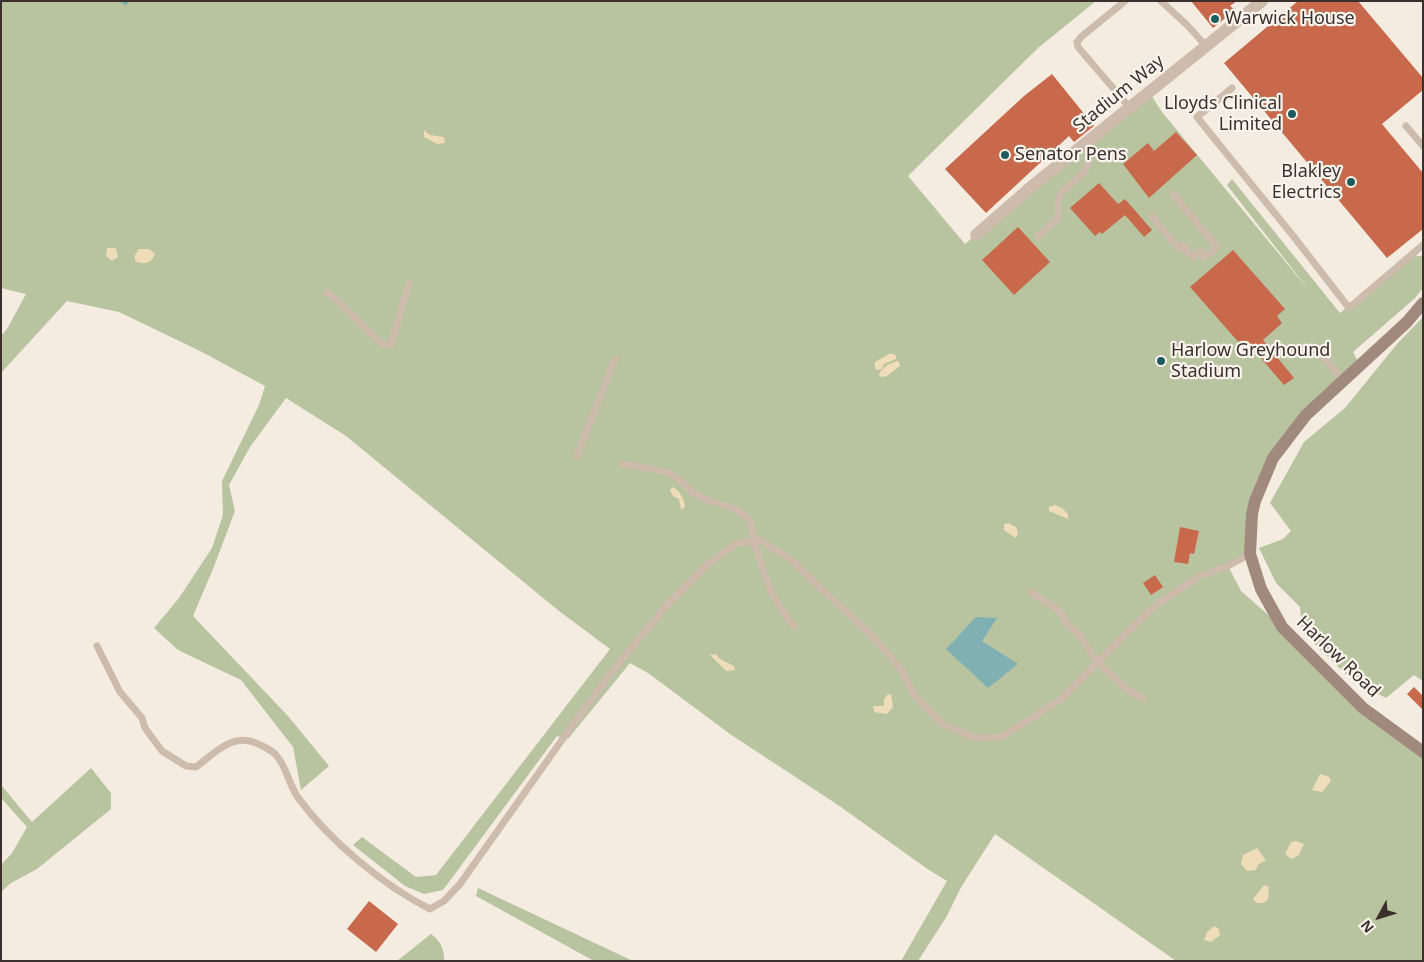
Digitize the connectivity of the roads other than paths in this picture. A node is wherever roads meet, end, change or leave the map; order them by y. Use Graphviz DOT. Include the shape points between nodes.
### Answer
graph roads {
  1 [pos="1125,1"];
  2 [pos="1161,1"];
  3 [pos="1262,1"];
  4 [pos="1206,46"];
  5 [pos="1232,88"];
  6 [pos="1130,108"];
  7 [pos="1406,126"];
  8 [pos="1089,140"];
  9 [pos="1423,146"];
  10 [pos="1173,194"];
  11 [pos="1152,216"];
  12 [pos="976,235"];
  13 [pos="1038,236"];
  14 [pos="1423,245"];
  15 [pos="409,284"];
  16 [pos="327,293"];
  17 [pos="1423,303"];
  18 [pos="1323,356"];
  19 [pos="615,359"];
  20 [pos="1343,381"];
  21 [pos="577,456"];
  22 [pos="622,464"];
  23 [pos="755,540"];
  24 [pos="1250,554"];
  25 [pos="1031,592"];
  26 [pos="794,626"];
  27 [pos="97,646"];
  28 [pos="1098,663"];
  29 [pos="1143,699"];
  30 [pos="1423,752"];
  1 -- 6 [label="lane" via="1081,37 1078,47"];
  2 -- 4 [label="lane"];
  3 -- 4 [label="street, Stadium Way"];
  4 -- 6 [label="street, Stadium Way"];
  5 -- 14 [label="lane" via="1196,117 1349,308"];
  6 -- 8 [label="street, Stadium Way"];
  7 -- 9 [label="lane"];
  8 -- 12 [label="street, Stadium Way"];
  8 -- 13 [label="lane" via="1085,171 1063,191 1058,200 1058,218"];
  10 -- 11 [label="lane" via="1217,247 1205,257 1200,251 1193,256 1184,245 1179,249"];
  15 -- 16 [label="lane" via="391,345 382,344"];
  17 -- 20 [label="street, Harlow Road"];
  18 -- 20 [label="lane"];
  19 -- 21 [label="lane"];
  20 -- 24 [label="street, Harlow Road" via="1306,415 1273,458 1255,500"];
  22 -- 23 [label="lane" via="668,473 700,496 740,511 750,521"];
  23 -- 26 [label="lane" via="765,577 782,612"];
  23 -- 27 [label="lane" via="737,543 707,565 667,605 574,723 460,884 444,901 430,909 404,896 345,848 298,798 276,754 240,740 226,744 196,767 186,766 162,750 145,728 142,718 120,692"];
  23 -- 28 [label="lane" via="790,559 873,637 902,670 915,696 941,723 975,738 1001,737 1030,720 1065,696"];
  24 -- 28 [label="lane" via="1200,576 1159,603"];
  24 -- 30 [label="street, Harlow Road" via="1261,589 1282,626 1363,708"];
  25 -- 28 [label="lane" via="1061,612"];
  28 -- 29 [label="lane"];
}
